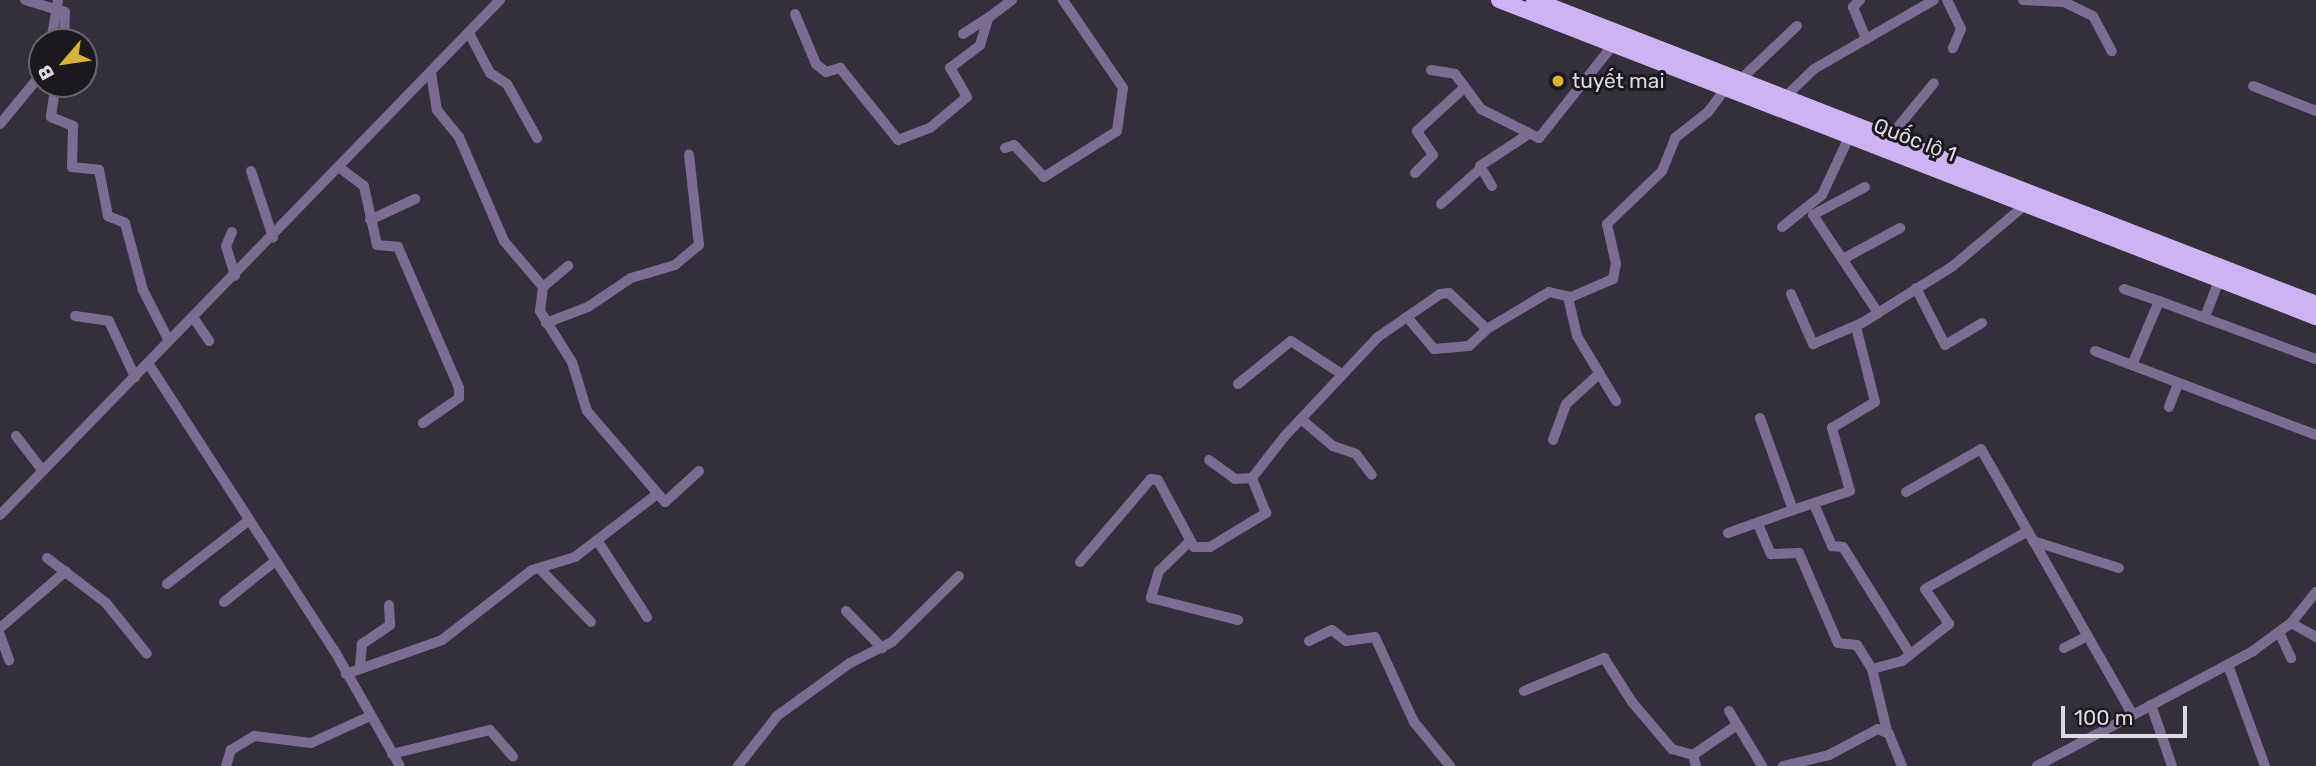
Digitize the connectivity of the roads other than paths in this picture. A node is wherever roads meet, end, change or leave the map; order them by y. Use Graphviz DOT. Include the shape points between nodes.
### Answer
graph roads {
  1 [pos="25,0"];
  2 [pos="500,0"];
  3 [pos="1012,0"];
  4 [pos="1063,0"];
  5 [pos="1499,0"];
  6 [pos="1534,0"];
  7 [pos="1860,0"];
  8 [pos="1947,0"];
  9 [pos="2023,0"];
  10 [pos="1928,1"];
  11 [pos="60,8"];
  12 [pos="795,14"];
  13 [pos="988,18"];
  14 [pos="1797,26"];
  15 [pos="55,28"];
  16 [pos="62,28"];
  17 [pos="469,33"];
  18 [pos="962,33"];
  19 [pos="1866,39"];
  20 [pos="1613,45"];
  21 [pos="1953,48"];
  22 [pos="2112,51"];
  23 [pos="1431,70"];
  24 [pos="430,73"];
  25 [pos="1934,83"];
  26 [pos="1732,85"];
  27 [pos="2253,86"];
  28 [pos="1464,88"];
  29 [pos="28,90"];
  30 [pos="54,98"];
  31 [pos="1783,99"];
  32 [pos="2316,111"];
  33 [pos="0,124"];
  34 [pos="1527,135"];
  35 [pos="1849,136"];
  36 [pos="537,138"];
  37 [pos="1888,139"];
  38 [pos="1005,148"];
  39 [pos="689,155"];
  40 [pos="340,168"];
  41 [pos="1481,169"];
  42 [pos="251,171"];
  43 [pos="1415,173"];
  44 [pos="1492,186"];
  45 [pos="1865,187"];
  46 [pos="415,199"];
  47 [pos="1441,204"];
  48 [pos="2025,205"];
  49 [pos="370,220"];
  50 [pos="1782,227"];
  51 [pos="1900,228"];
  52 [pos="232,232"];
  53 [pos="273,237"];
  54 [pos="1843,258"];
  55 [pos="568,266"];
  56 [pos="235,276"];
  57 [pos="2219,280"];
  58 [pos="543,287"];
  59 [pos="1916,288"];
  60 [pos="2124,289"];
  61 [pos="1791,294"];
  62 [pos="1568,297"];
  63 [pos="2159,301"];
  64 [pos="2316,304"];
  65 [pos="1878,313"];
  66 [pos="75,316"];
  67 [pos="193,317"];
  68 [pos="1407,317"];
  69 [pos="2205,317"];
  70 [pos="2316,317"];
  71 [pos="546,323"];
  72 [pos="1982,323"];
  73 [pos="1856,327"];
  74 [pos="1487,329"];
  75 [pos="169,341"];
  76 [pos="209,341"];
  77 [pos="2095,351"];
  78 [pos="2316,359"];
  79 [pos="148,363"];
  80 [pos="2132,365"];
  81 [pos="1340,373"];
  82 [pos="1599,374"];
  83 [pos="135,377"];
  84 [pos="1238,384"];
  85 [pos="2178,384"];
  86 [pos="1616,401"];
  87 [pos="2169,407"];
  88 [pos="1760,418"];
  89 [pos="1301,419"];
  90 [pos="423,423"];
  91 [pos="2316,435"];
  92 [pos="16,436"];
  93 [pos="1553,440"];
  94 [pos="1209,460"];
  95 [pos="43,471"];
  96 [pos="699,471"];
  97 [pos="1372,475"];
  98 [pos="1252,478"];
  99 [pos="1906,492"];
  100 [pos="657,494"];
  101 [pos="1814,504"];
  102 [pos="1793,510"];
  103 [pos="0,516"];
  104 [pos="248,521"];
  105 [pos="1758,524"];
  106 [pos="2028,531"];
  107 [pos="1728,533"];
  108 [pos="597,540"];
  109 [pos="2034,541"];
  110 [pos="1188,543"];
  111 [pos="47,558"];
  112 [pos="274,562"];
  113 [pos="1080,562"];
  114 [pos="2119,568"];
  115 [pos="541,570"];
  116 [pos="66,571"];
  117 [pos="959,576"];
  118 [pos="167,584"];
  119 [pos="2316,592"];
  120 [pos="224,602"];
  121 [pos="389,605"];
  122 [pos="846,611"];
  123 [pos="647,617"];
  124 [pos="1238,620"];
  125 [pos="591,622"];
  126 [pos="2291,623"];
  127 [pos="0,628"];
  128 [pos="2279,632"];
  129 [pos="0,635"];
  130 [pos="2086,637"];
  131 [pos="2316,637"];
  132 [pos="1309,641"];
  133 [pos="878,643"];
  134 [pos="2064,648"];
  135 [pos="147,654"];
  136 [pos="1910,654"];
  137 [pos="2291,658"];
  138 [pos="9,660"];
  139 [pos="2228,665"];
  140 [pos="360,666"];
  141 [pos="1871,669"];
  142 [pos="346,674"];
  143 [pos="1524,691"];
  144 [pos="2151,705"];
  145 [pos="1729,711"];
  146 [pos="2133,715"];
  147 [pos="370,716"];
  148 [pos="1737,725"];
  149 [pos="1887,731"];
  150 [pos="392,754"];
  151 [pos="513,756"];
  152 [pos="1694,761"];
  153 [pos="226,766"];
  154 [pos="400,766"];
  155 [pos="738,766"];
  156 [pos="1450,766"];
  157 [pos="1763,766"];
  158 [pos="1783,766"];
  159 [pos="1902,766"];
  160 [pos="2037,766"];
  161 [pos="2172,766"];
  162 [pos="2265,766"];
  1 -- 11 [label="street"];
  2 -- 17 [label="street"];
  3 -- 13 [label="street"];
  4 -- 38 [label="street" via="1123,88 1117,131 1044,177 1014,145"];
  5 -- 20 [label="highway, Quốc lộ 1"];
  6 -- 26 [label="highway, Quốc lộ 1"];
  7 -- 19 [label="street" via="1853,7"];
  8 -- 21 [label="street" via="1961,29"];
  9 -- 22 [label="street" via="2064,2 2093,16"];
  10 -- 19 [label="street"];
  11 -- 15 [label="street"];
  11 -- 16 [label="street"];
  12 -- 13 [label="street" via="816,64 826,72 840,68 895,140 930,128 967,97 950,68 980,45"];
  13 -- 18 [label="street"];
  14 -- 26 [label="street"];
  17 -- 24 [label="street"];
  17 -- 36 [label="street"];
  19 -- 31 [label="street" via="1814,69"];
  20 -- 26 [label="highway, Quốc lộ 1"];
  20 -- 34 [label="street" via="1546,134"];
  23 -- 28 [label="street" via="1455,74"];
  24 -- 40 [label="street"];
  24 -- 58 [label="street" via="437,110 459,137 504,242"];
  25 -- 37 [label="street"];
  26 -- 31 [label="highway, Quốc lộ 1"];
  26 -- 35 [label="highway, Quốc lộ 1"];
  26 -- 62 [label="street" via="1708,113 1675,138 1662,171 1607,224 1615,278"];
  27 -- 32 [label="street"];
  28 -- 34 [label="street" via="1481,110"];
  28 -- 43 [label="street" via="1417,131 1433,155"];
  29 -- 33 [label="street"];
  30 -- 75 [label="street" via="51,117 74,126 72,167 99,170 108,216 125,223 143,290"];
  31 -- 37 [label="highway, Quốc lộ 1"];
  34 -- 41 [label="street"];
  35 -- 48 [label="highway, Quốc lộ 1"];
  35 -- 50 [label="street" via="1822,195"];
  37 -- 64 [label="highway, Quốc lộ 1"];
  39 -- 71 [label="street" via="699,245 675,265 631,278 588,307"];
  40 -- 49 [label="street" via="363,186"];
  40 -- 53 [label="street"];
  41 -- 44 [label="street"];
  41 -- 47 [label="street"];
  42 -- 53 [label="street"];
  45 -- 54 [label="street" via="1813,215"];
  46 -- 49 [label="street"];
  48 -- 57 [label="highway, Quốc lộ 1"];
  48 -- 59 [label="street" via="1972,252"];
  49 -- 90 [label="street" via="378,247 398,247 460,393"];
  51 -- 54 [label="street"];
  52 -- 56 [label="street" via="226,246"];
  53 -- 56 [label="street"];
  54 -- 65 [label="street"];
  55 -- 58 [label="street"];
  56 -- 67 [label="street"];
  57 -- 69 [label="street"];
  57 -- 70 [label="highway, Quốc lộ 1"];
  58 -- 71 [label="street" via="539,307"];
  59 -- 65 [label="street"];
  59 -- 72 [label="street" via="1945,345"];
  60 -- 63 [label="street"];
  61 -- 73 [label="street" via="1811,344"];
  62 -- 74 [label="street" via="1549,292"];
  62 -- 82 [label="street" via="1577,336"];
  63 -- 69 [label="street"];
  63 -- 80 [label="street"];
  65 -- 73 [label="street"];
  66 -- 83 [label="street" via="109,321"];
  67 -- 75 [label="street"];
  67 -- 76 [label="street"];
  68 -- 74 [label="street" via="1447,292"];
  68 -- 74 [label="street" via="1434,349 1469,346"];
  68 -- 81 [label="street"];
  69 -- 78 [label="street"];
  71 -- 100 [label="street" via="572,362 587,411"];
  73 -- 101 [label="street" via="1875,402 1832,428 1852,488"];
  75 -- 79 [label="street"];
  77 -- 80 [label="street"];
  79 -- 83 [label="street"];
  79 -- 104 [label="street"];
  80 -- 85 [label="street"];
  81 -- 84 [label="street" via="1291,341"];
  81 -- 89 [label="street"];
  82 -- 86 [label="street"];
  82 -- 93 [label="street" via="1566,404"];
  83 -- 95 [label="street"];
  85 -- 87 [label="street"];
  85 -- 91 [label="street"];
  88 -- 102 [label="street"];
  89 -- 97 [label="street" via="1333,446 1356,454"];
  89 -- 98 [label="street"];
  92 -- 95 [label="street"];
  94 -- 98 [label="street" via="1236,479"];
  95 -- 103 [label="street"];
  96 -- 100 [label="street" via="672,501"];
  98 -- 110 [label="street" via="1268,511 1210,547"];
  99 -- 106 [label="street" via="1979,448"];
  100 -- 108 [label="street"];
  101 -- 102 [label="street"];
  101 -- 136 [label="street" via="1830,544 1843,547"];
  102 -- 105 [label="street"];
  104 -- 112 [label="street"];
  104 -- 118 [label="street"];
  105 -- 107 [label="street"];
  105 -- 141 [label="street" via="1771,554 1801,556 1838,643 1857,645"];
  106 -- 109 [label="street"];
  106 -- 136 [label="street" via="1925,589 1949,621"];
  108 -- 115 [label="street"];
  108 -- 123 [label="street"];
  109 -- 114 [label="street"];
  109 -- 130 [label="street"];
  110 -- 113 [label="street" via="1178,514 1158,480 1151,479"];
  110 -- 124 [label="street" via="1159,571 1151,598"];
  111 -- 116 [label="street"];
  112 -- 120 [label="street"];
  112 -- 142 [label="street"];
  115 -- 125 [label="street"];
  115 -- 140 [label="street" via="442,640 407,656"];
  116 -- 127 [label="street"];
  116 -- 135 [label="street" via="106,603"];
  117 -- 133 [label="street"];
  119 -- 126 [label="street"];
  121 -- 140 [label="street" via="390,625 362,644"];
  122 -- 133 [label="street"];
  126 -- 128 [label="street"];
  126 -- 131 [label="street"];
  128 -- 137 [label="street"];
  128 -- 139 [label="street"];
  129 -- 138 [label="street"];
  130 -- 134 [label="street"];
  130 -- 146 [label="street"];
  132 -- 156 [label="street" via="1332,630 1346,641 1375,636 1414,722 1434,738"];
  133 -- 155 [label="street" via="777,716"];
  136 -- 141 [label="street"];
  139 -- 144 [label="street"];
  139 -- 162 [label="street"];
  140 -- 142 [label="street"];
  141 -- 149 [label="street"];
  142 -- 147 [label="street"];
  143 -- 152 [label="street" via="1605,658 1670,747"];
  144 -- 146 [label="street"];
  144 -- 161 [label="street"];
  145 -- 148 [label="street"];
  146 -- 160 [label="street"];
  147 -- 150 [label="street"];
  147 -- 153 [label="street" via="311,743 254,736 231,750"];
  148 -- 152 [label="street"];
  148 -- 157 [label="street"];
  149 -- 158 [label="street" via="1871,730 1829,755"];
  149 -- 159 [label="street"];
  150 -- 151 [label="street" via="490,730"];
  150 -- 154 [label="street"];
}
